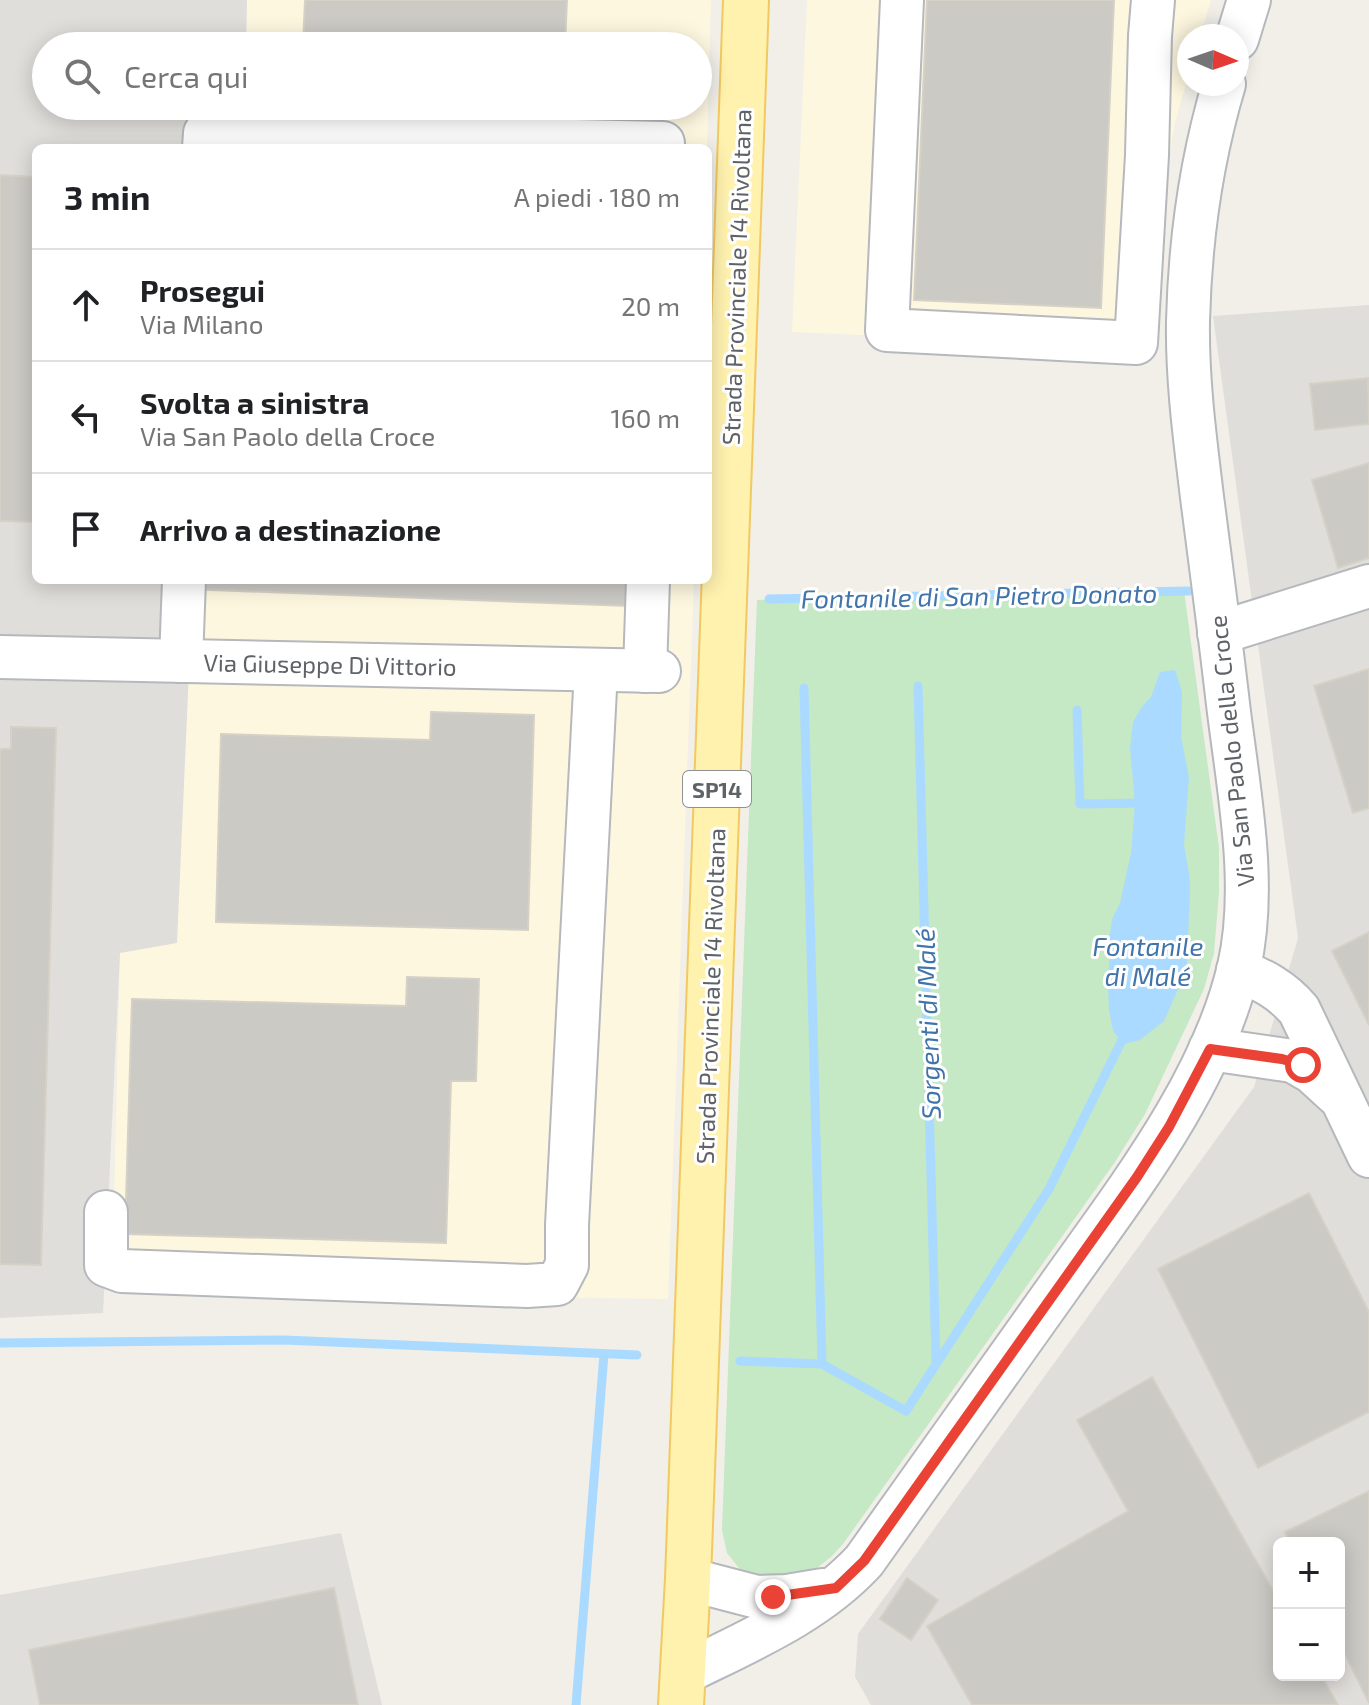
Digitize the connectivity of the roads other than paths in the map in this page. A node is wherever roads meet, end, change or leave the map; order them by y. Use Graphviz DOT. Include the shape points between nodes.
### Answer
graph roads {
  1 [pos="746,0"];
  2 [pos="902,0"];
  3 [pos="1153,0"];
  4 [pos="1249,0"];
  5 [pos="1242,24"];
  6 [pos="1221,96"];
  7 [pos="204,144"];
  8 [pos="663,144"];
  9 [pos="184,584"];
  10 [pos="648,584"];
  11 [pos="1369,586"];
  12 [pos="1219,633"];
  13 [pos="0,657"];
  14 [pos="181,661"];
  15 [pos="596,670"];
  16 [pos="1238,970"];
  17 [pos="1210,1049"];
  18 [pos="1340,1098"];
  19 [pos="1369,1156"];
  20 [pos="106,1212"];
  21 [pos="688,1579"];
  22 [pos="836,1588"];
  23 [pos="681,1690"];
  1 -- 21 [label="main road, Strada Provinciale 14 Rivoltana / SP14"];
  2 -- 3 [label="street" via="887,330 1136,343"];
  4 -- 5 [label="street"];
  6 -- 12 [label="street, Via San Paolo della Croce" via="1194,226 1188,322 1196,448"];
  7 -- 8 [label="street" via="205,133"];
  9 -- 14 [label="street"];
  10 -- 15 [label="street, Via Giuseppe Di Vittorio" via="652,671"];
  11 -- 12 [label="street"];
  12 -- 16 [label="street, Via San Paolo della Croce" via="1246,867"];
  13 -- 14 [label="street, Via Giuseppe Di Vittorio"];
  14 -- 15 [label="street, Via Giuseppe Di Vittorio"];
  15 -- 20 [label="street" via="567,1265 557,1284 122,1271 106,1265"];
  16 -- 17 [label="street, Via San Paolo della Croce"];
  16 -- 18 [label="street" via="1271,984 1299,1010"];
  17 -- 18 [label="street" via="1293,1061"];
  17 -- 22 [label="street, Via San Paolo della Croce" via="1137,1177 864,1561"];
  18 -- 19 [label="street"];
  21 -- 22 [label="street" via="766,1597"];
  21 -- 23 [label="main road, Strada Provinciale 14 Rivoltana / SP14"];
  22 -- 23 [label="street, Via San Paolo della Croce"];
}
